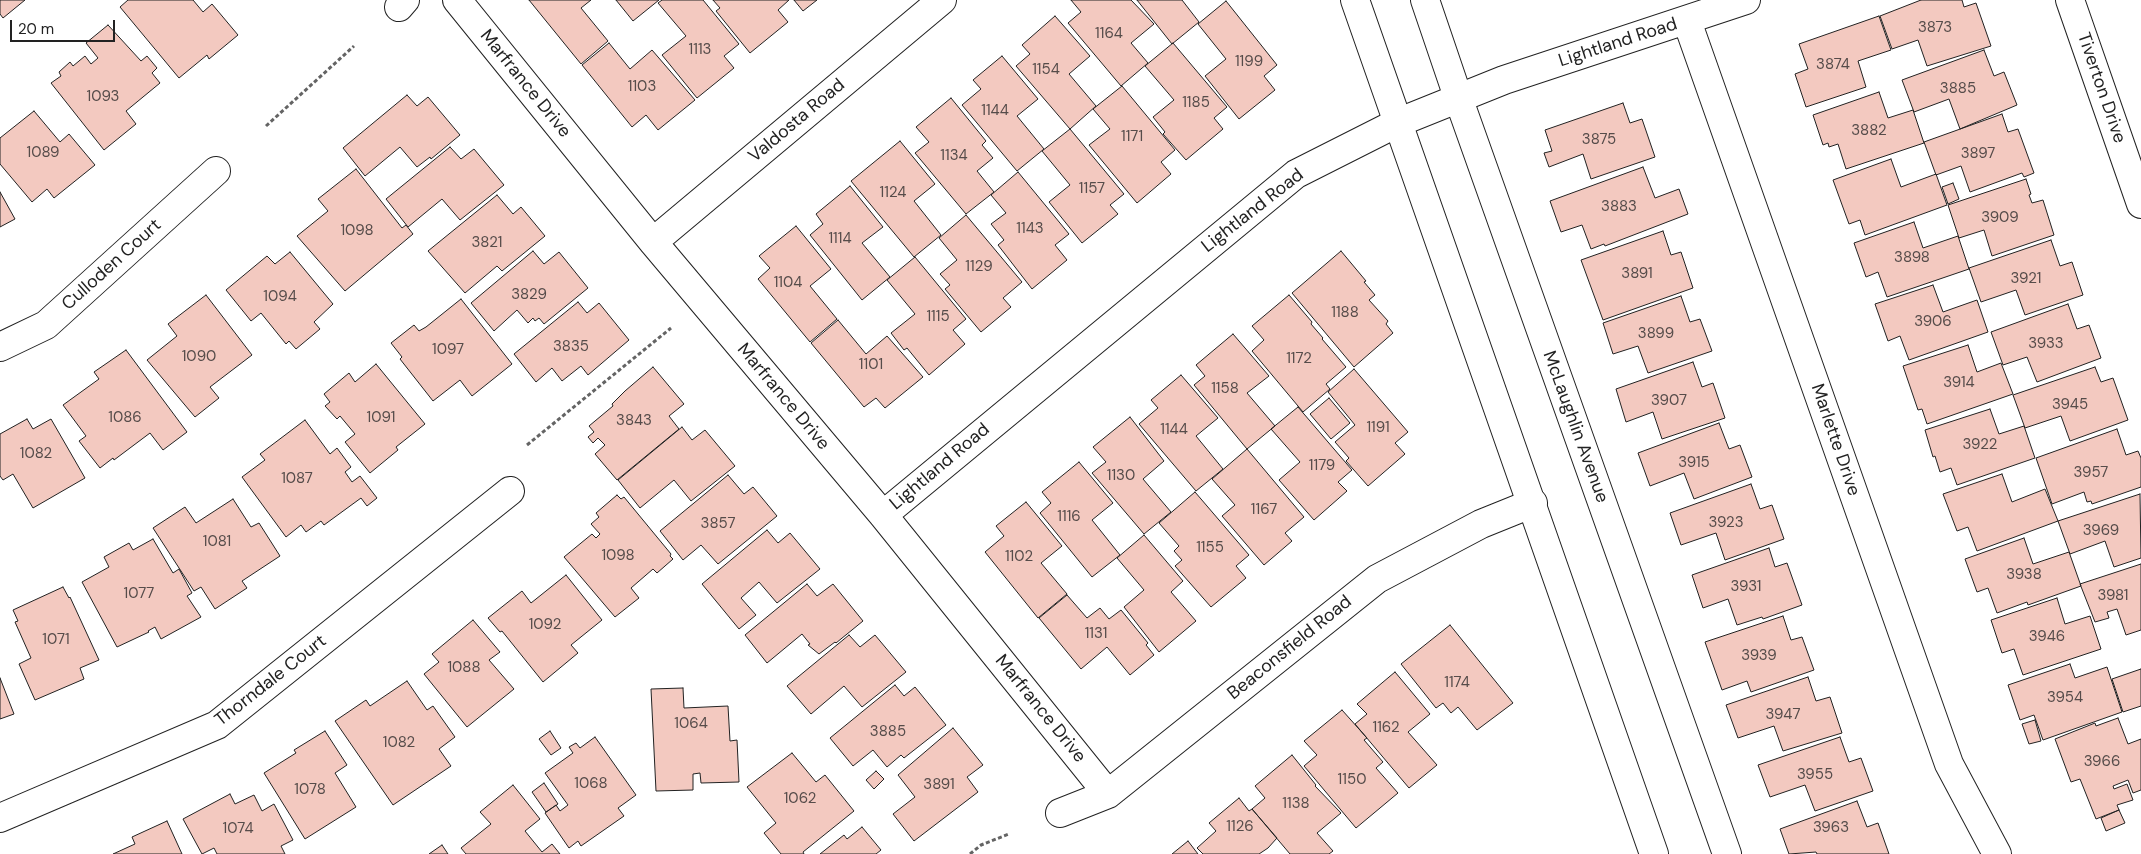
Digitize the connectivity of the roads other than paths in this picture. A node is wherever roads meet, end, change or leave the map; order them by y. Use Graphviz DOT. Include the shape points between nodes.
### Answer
graph roads {
  1 [pos="457,0"];
  2 [pos="942,0"];
  3 [pos="1355,0"];
  4 [pos="1426,0"];
  5 [pos="1746,0"];
  6 [pos="2070,0"];
  7 [pos="1687,20"];
  8 [pos="1459,100"];
  9 [pos="1397,123"];
  10 [pos="216,171"];
  11 [pos="2141,204"];
  12 [pos="653,242"];
  13 [pos="0,347"];
  14 [pos="510,491"];
  15 [pos="1533,503"];
  16 [pos="883,514"];
  17 [pos="1108,794"];
  18 [pos="1060,813"];
  19 [pos="0,818"];
  20 [pos="1654,854"];
  21 [pos="1727,854"];
  22 [pos="1997,854"];
  1 -- 12 [label="street, Marfrance Drive"];
  2 -- 12 [label="street, Valdosta Road"];
  3 -- 9 [label="street"];
  4 -- 8 [label="street, McLaughlin Avenue"];
  5 -- 7 [label="street, Lightland Road"];
  6 -- 11 [label="street, Tiverton Drive"];
  7 -- 8 [label="street, Lightland Road" via="1504,80"];
  7 -- 22 [label="street, Marlette Drive" via="1949,764"];
  8 -- 9 [label="street, Lightland Road"];
  8 -- 21 [label="street, McLaughlin Avenue"];
  9 -- 15 [label="street"];
  9 -- 16 [label="street, Lightland Road" via="1296,174"];
  10 -- 13 [label="street, Culloden Court" via="46,325"];
  12 -- 16 [label="street, Marfrance Drive"];
  14 -- 19 [label="street, Thorndale Court" via="217,725"];
  15 -- 17 [label="street, Beaconsfield Road" via="1481,524 1377,579"];
  15 -- 20 [label="street"];
  16 -- 17 [label="street, Marfrance Drive"];
  17 -- 18 [label="street, Beaconsfield Road"];
}
